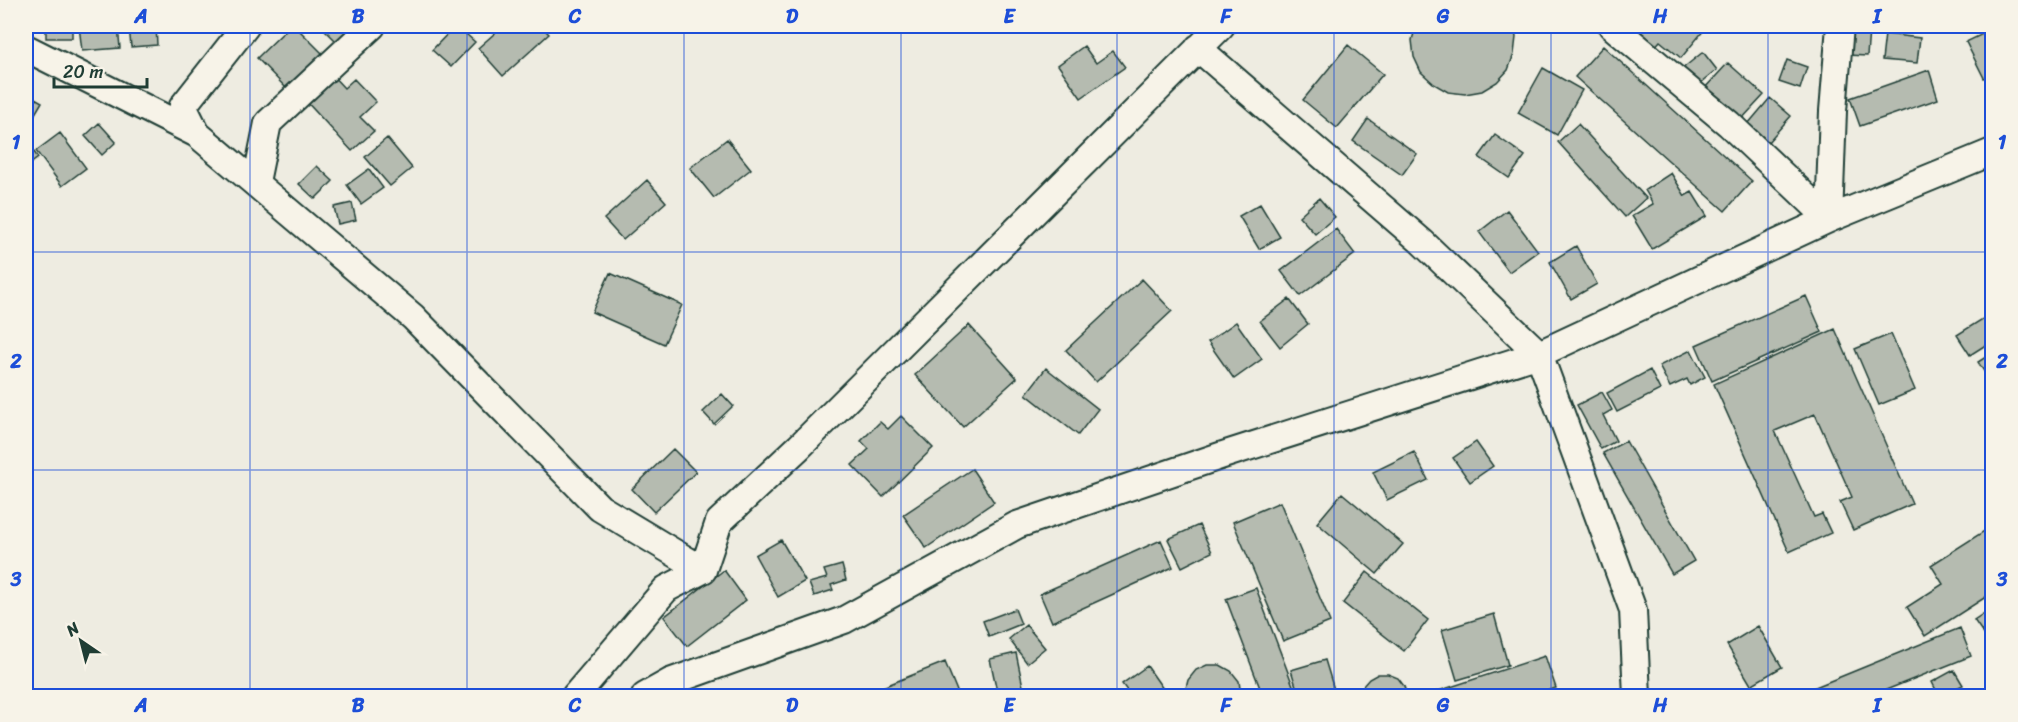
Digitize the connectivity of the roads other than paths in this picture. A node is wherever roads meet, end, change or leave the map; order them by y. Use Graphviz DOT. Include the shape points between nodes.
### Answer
graph roads {
  1 [pos="246,26"];
  2 [pos="372,26"];
  3 [pos="1221,26"];
  4 [pos="1612,26"];
  5 [pos="1840,26"];
  6 [pos="26,48"];
  7 [pos="1198,48"];
  8 [pos="197,134"];
  9 [pos="1992,152"];
  10 [pos="256,182"];
  11 [pos="1829,219"];
  12 [pos="1539,354"];
  13 [pos="704,570"];
  14 [pos="575,696"];
  15 [pos="645,696"];
  16 [pos="1636,696"];
  1 -- 8 [label="street" via="183,106"];
  2 -- 10 [label="street" via="268,123"];
  3 -- 7 [label="street"];
  4 -- 11 [label="street" via="1729,124"];
  5 -- 11 [label="street"];
  6 -- 8 [label="street"];
  7 -- 12 [label="street" via="1422,242"];
  7 -- 13 [label="street" via="719,522"];
  8 -- 10 [label="street"];
  9 -- 11 [label="street"];
  10 -- 13 [label="street" via="413,317 600,508"];
  11 -- 12 [label="street"];
  12 -- 15 [label="street" via="1017,525 844,620 670,682"];
  12 -- 16 [label="street" via="1633,610"];
  13 -- 14 [label="street" via="666,589"];
}
